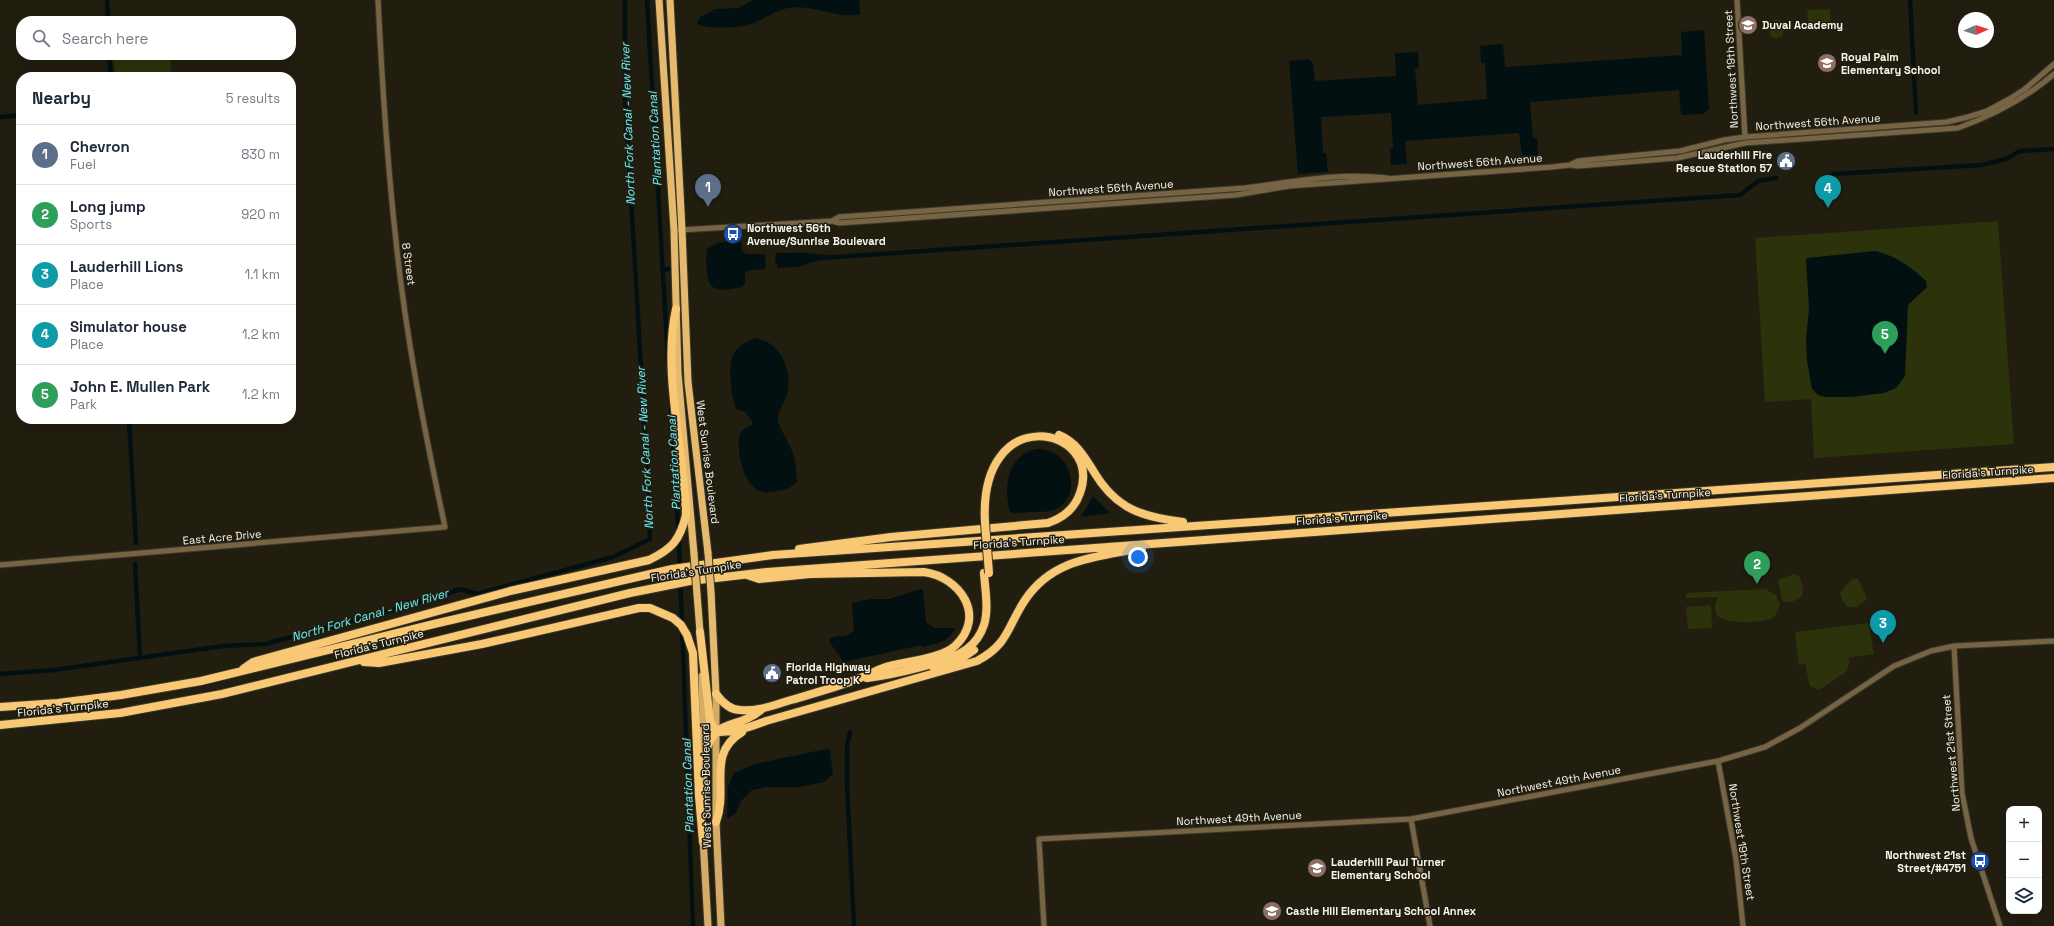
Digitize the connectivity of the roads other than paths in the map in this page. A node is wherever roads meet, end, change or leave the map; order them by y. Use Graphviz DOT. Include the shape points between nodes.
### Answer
graph roads {
  1 [pos="378,0"];
  2 [pos="659,0"];
  3 [pos="666,0"];
  4 [pos="670,0"];
  5 [pos="1737,0"];
  6 [pos="672,17"];
  7 [pos="2054,64"];
  8 [pos="663,68"];
  9 [pos="2054,74"];
  10 [pos="675,101"];
  11 [pos="1745,137"];
  12 [pos="1570,165"];
  13 [pos="674,230"];
  14 [pos="682,230"];
  15 [pos="676,308"];
  16 [pos="2054,467"];
  17 [pos="2054,478"];
  18 [pos="982,523"];
  19 [pos="1202,525"];
  20 [pos="445,527"];
  21 [pos="1176,542"];
  22 [pos="773,555"];
  23 [pos="0,564"];
  24 [pos="986,573"];
  25 [pos="744,575"];
  26 [pos="700,632"];
  27 [pos="2054,641"];
  28 [pos="1954,646"];
  29 [pos="355,662"];
  30 [pos="239,671"];
  31 [pos="860,679"];
  32 [pos="906,681"];
  33 [pos="716,694"];
  34 [pos="0,707"];
  35 [pos="762,709"];
  36 [pos="0,725"];
  37 [pos="750,727"];
  38 [pos="716,732"];
  39 [pos="704,759"];
  40 [pos="1718,761"];
  41 [pos="1410,819"];
  42 [pos="716,822"];
  43 [pos="704,842"];
  44 [pos="708,926"];
  45 [pos="721,926"];
  46 [pos="1044,926"];
  47 [pos="1430,926"];
  48 [pos="1744,926"];
  49 [pos="2000,926"];
  1 -- 20 [label="street, 8 Street" via="384,120 396,241 416,381"];
  2 -- 8 [label="highway, West Sunrise Boulevard"];
  3 -- 6 [label="highway"];
  4 -- 6 [label="highway, West Sunrise Boulevard"];
  5 -- 11 [label="street, Northwest 19th Street"];
  6 -- 10 [label="highway, West Sunrise Boulevard"];
  7 -- 11 [label="street, Northwest 56th Avenue" via="2012,98 1986,111 1960,119"];
  8 -- 10 [label="highway"];
  8 -- 13 [label="highway, West Sunrise Boulevard"];
  9 -- 12 [label="street, Northwest 56th Avenue" via="2013,104 1958,128 1745,143 1664,160"];
  10 -- 14 [label="highway, West Sunrise Boulevard"];
  11 -- 12 [label="street, Northwest 56th Avenue" via="1680,151 1578,161"];
  12 -- 14 [label="street, Northwest 56th Avenue" via="1392,178 1352,176 1297,180 1245,188 839,217 832,221"];
  13 -- 14 [label="street, Northwest 56th Avenue"];
  13 -- 15 [label="highway, West Sunrise Boulevard"];
  14 -- 33 [label="highway, West Sunrise Boulevard, bridge" via="688,382 708,553"];
  15 -- 26 [label="highway, West Sunrise Boulevard, bridge" via="681,411"];
  15 -- 30 [label="highway" via="671,329 685,506 684,524 680,535 663,553 649,560 510,591 253,662"];
  16 -- 19 [label="highway, Florida's Turnpike"];
  17 -- 21 [label="highway, Florida's Turnpike"];
  18 -- 19 [label="highway" via="982,488 995,455 1008,441 1017,436 1041,430 1057,434 1077,447 1102,484 1126,507 1151,518"];
  18 -- 22 [label="highway" via="990,478 999,458 1010,445 1025,437 1041,435 1062,442 1072,451 1081,469 1082,489 1074,505 1064,516 1048,523 811,546"];
  18 -- 24 [label="highway, bridge"];
  19 -- 22 [label="highway, Florida's Turnpike"];
  20 -- 23 [label="street, East Acre Drive"];
  21 -- 25 [label="highway, Florida's Turnpike" via="833,566"];
  21 -- 32 [label="highway" via="1102,554 1069,564 1032,590 1008,634 994,650 977,661"];
  22 -- 30 [label="highway, Florida's Turnpike" via="672,569"];
  24 -- 31 [label="highway" via="986,617 982,630 973,644 949,658 890,674"];
  24 -- 32 [label="highway" via="991,615 982,642 958,661"];
  25 -- 29 [label="highway, Florida's Turnpike" via="673,584 566,608"];
  25 -- 31 [label="highway" via="759,579 810,574 924,572 946,578 955,585 967,603 969,615 966,629 954,646 938,654 883,668"];
  26 -- 38 [label="highway" via="710,721"];
  26 -- 39 [label="main road, West Sunrise Boulevard"];
  27 -- 28 [label="street, Northwest 49th Avenue"];
  28 -- 40 [label="street, Northwest 49th Avenue" via="1904,661 1805,725 1765,747"];
  28 -- 49 [label="street, Northwest 21st Street" via="1962,793 1975,851"];
  29 -- 36 [label="highway, Florida's Turnpike" via="222,694 128,711"];
  29 -- 43 [label="highway" via="380,663 436,653 625,610 650,608 663,613 681,625 693,653 699,796"];
  30 -- 34 [label="highway, Florida's Turnpike" via="121,695"];
  31 -- 35 [label="highway"];
  32 -- 37 [label="highway"];
  33 -- 35 [label="highway" via="726,705 738,710"];
  33 -- 38 [label="main road, West Sunrise Boulevard"];
  35 -- 38 [label="highway" via="755,715 726,725"];
  37 -- 38 [label="highway" via="729,733"];
  37 -- 42 [label="highway" via="733,738 723,750 721,809"];
  38 -- 39 [label="highway" via="710,739"];
  38 -- 42 [label="main road, West Sunrise Boulevard"];
  39 -- 43 [label="main road, West Sunrise Boulevard"];
  40 -- 41 [label="street, Northwest 49th Avenue"];
  40 -- 48 [label="street, Northwest 19th Street" via="1736,859"];
  41 -- 46 [label="street, Northwest 49th Avenue" via="1040,839"];
  41 -- 47 [label="street"];
  42 -- 45 [label="main road, West Sunrise Boulevard"];
  43 -- 44 [label="main road, West Sunrise Boulevard"];
}
